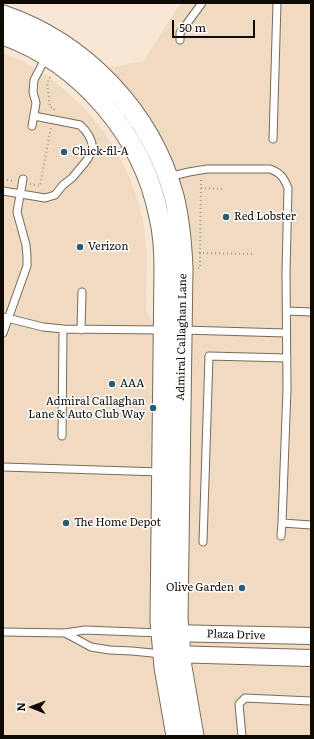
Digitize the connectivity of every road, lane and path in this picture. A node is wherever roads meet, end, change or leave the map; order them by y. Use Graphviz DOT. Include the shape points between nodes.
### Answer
graph roads {
  1 [pos="202,3"];
  2 [pos="277,3"];
  3 [pos="3,15"];
  4 [pos="3,35"];
  5 [pos="180,40"];
  6 [pos="49,53"];
  7 [pos="50,77"];
  8 [pos="34,116"];
  9 [pos="52,120"];
  10 [pos="32,126"];
  11 [pos="273,139"];
  12 [pos="168,178"];
  13 [pos="3,180"];
  14 [pos="202,180"];
  15 [pos="23,181"];
  16 [pos="201,188"];
  17 [pos="223,190"];
  18 [pos="3,191"];
  19 [pos="20,194"];
  20 [pos="3,252"];
  21 [pos="7,253"];
  22 [pos="254,254"];
  23 [pos="82,292"];
  24 [pos="287,311"];
  25 [pos="311,312"];
  26 [pos="6,317"];
  27 [pos="63,329"];
  28 [pos="82,330"];
  29 [pos="172,330"];
  30 [pos="3,333"];
  31 [pos="286,333"];
  32 [pos="287,358"];
  33 [pos="62,436"];
  34 [pos="3,467"];
  35 [pos="161,472"];
  36 [pos="282,523"];
  37 [pos="311,525"];
  38 [pos="281,536"];
  39 [pos="204,542"];
  40 [pos="3,632"];
  41 [pos="64,633"];
  42 [pos="160,633"];
  43 [pos="179,633"];
  44 [pos="311,636"];
  45 [pos="172,654"];
  46 [pos="311,658"];
  47 [pos="311,701"];
  48 [pos="176,736"];
  49 [pos="194,736"];
  50 [pos="242,736"];
  1 -- 5 [label="lane" via="180,33"];
  2 -- 11 [label="lane"];
  3 -- 12 [label="main road, Admiral Callaghan Lane" via="36,28 67,47 96,70 108,82 114,94 133,111 154,144"];
  4 -- 6 [label="main road, Admiral Callaghan Lane"];
  6 -- 8 [label="lane" via="34,80"];
  6 -- 29 [label="main road, Admiral Callaghan Lane" via="95,95 118,122 144,169 156,201 162,234"];
  7 -- 9 [label="path" via="47,83 50,107 54,108"];
  8 -- 9 [label="lane"];
  8 -- 10 [label="lane"];
  9 -- 15 [label="path" via="40,186"];
  9 -- 19 [label="lane" via="80,125 90,136 93,149 87,160 55,195 45,198"];
  12 -- 24 [label="lane" via="207,169 270,169 285,179 288,188"];
  12 -- 29 [label="main road, Admiral Callaghan Lane" via="178,213 182,251"];
  13 -- 15 [label="path"];
  14 -- 16 [label="path"];
  15 -- 19 [label="lane"];
  16 -- 17 [label="path"];
  16 -- 22 [label="path" via="200,253"];
  18 -- 19 [label="lane"];
  19 -- 26 [label="lane" via="17,212 26,245 27,266"];
  20 -- 21 [label="path"];
  23 -- 28 [label="lane"];
  24 -- 25 [label="lane"];
  24 -- 31 [label="lane"];
  26 -- 27 [label="lane" via="43,327"];
  26 -- 30 [label="lane"];
  27 -- 28 [label="lane"];
  27 -- 33 [label="lane"];
  28 -- 29 [label="lane"];
  29 -- 31 [label="lane"];
  29 -- 35 [label="main road, Admiral Callaghan Lane"];
  29 -- 43 [label="main road, Admiral Callaghan Lane"];
  31 -- 32 [label="lane"];
  32 -- 36 [label="lane"];
  32 -- 39 [label="lane" via="209,356"];
  34 -- 35 [label="lane"];
  35 -- 42 [label="main road, Admiral Callaghan Lane"];
  36 -- 37 [label="lane"];
  36 -- 38 [label="lane"];
  40 -- 41 [label="lane"];
  41 -- 42 [label="lane" via="85,630"];
  41 -- 45 [label="lane" via="91,647"];
  42 -- 43 [label="street, Plaza Drive"];
  42 -- 45 [label="main road, Admiral Callaghan Lane"];
  43 -- 44 [label="street, Plaza Drive"];
  43 -- 45 [label="main road, Admiral Callaghan Lane"];
  45 -- 46 [label="street, Plaza Drive"];
  45 -- 48 [label="main road, Admiral Callaghan Lane"];
  45 -- 49 [label="main road, Admiral Callaghan Lane"];
  47 -- 50 [label="lane" via="245,698 239,704"];
}
